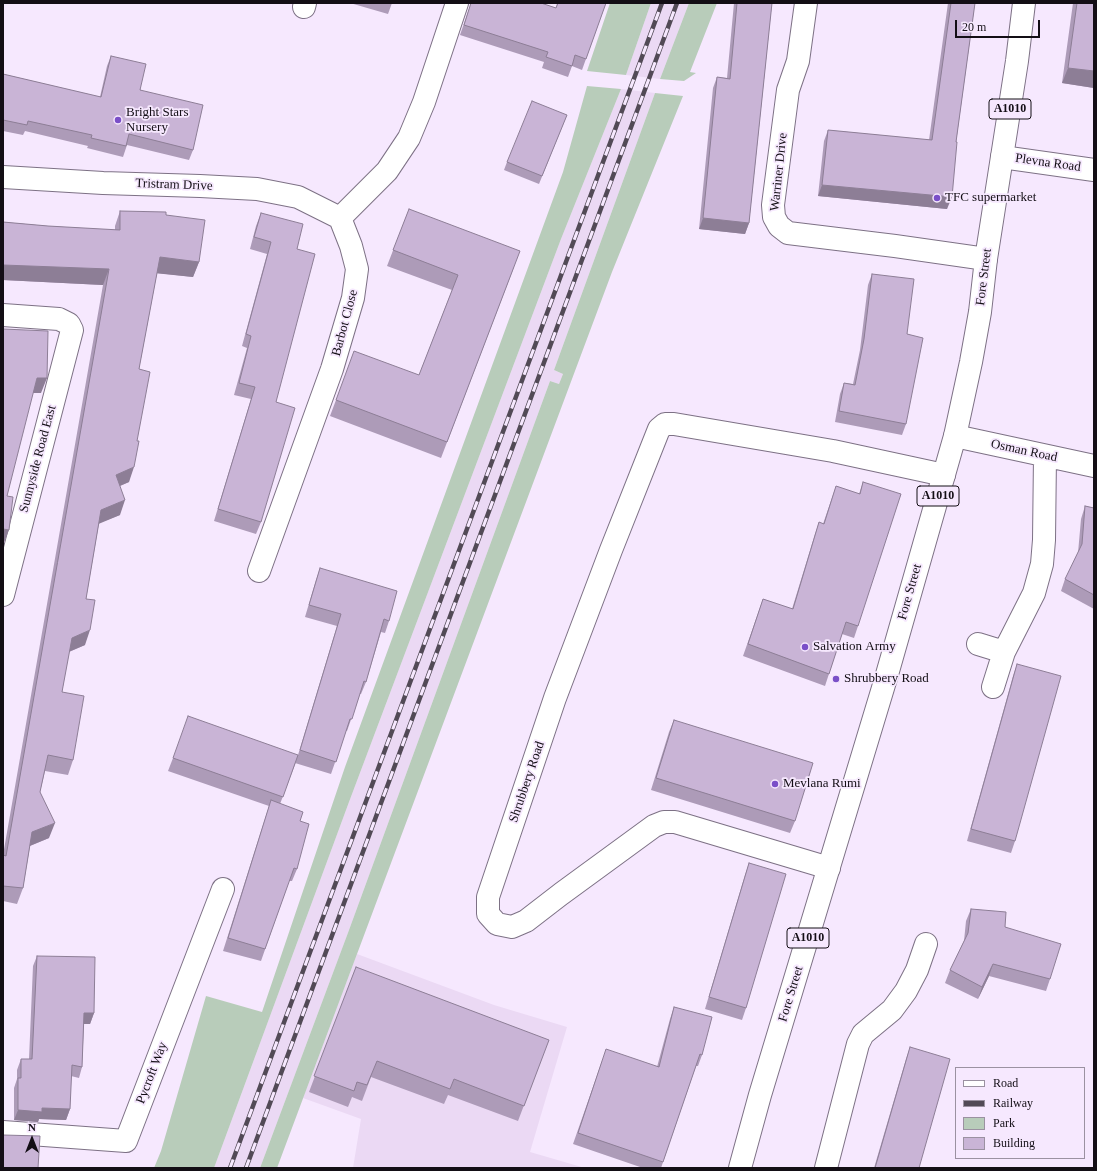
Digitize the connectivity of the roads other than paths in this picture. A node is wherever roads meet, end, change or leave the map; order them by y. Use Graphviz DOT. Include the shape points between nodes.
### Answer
graph roads {
  1 [pos="457,3"];
  2 [pos="806,3"];
  3 [pos="1024,3"];
  4 [pos="1002,156"];
  5 [pos="1094,170"];
  6 [pos="3,177"];
  7 [pos="340,218"];
  8 [pos="986,260"];
  9 [pos="3,315"];
  10 [pos="955,436"];
  11 [pos="1045,456"];
  12 [pos="1094,466"];
  13 [pos="944,475"];
  14 [pos="259,571"];
  15 [pos="4,589"];
  16 [pos="978,644"];
  17 [pos="1004,652"];
  18 [pos="993,687"];
  19 [pos="829,868"];
  20 [pos="223,890"];
  21 [pos="926,944"];
  22 [pos="3,1132"];
  23 [pos="740,1168"];
  24 [pos="826,1168"];
  1 -- 7 [label="street" via="424,102 409,138 387,171"];
  2 -- 8 [label="street, Warriner Drive" via="798,61 788,90 773,205 774,217 779,226 788,233"];
  3 -- 4 [label="street, Fore Street / A1010"];
  4 -- 5 [label="street, Plevna Road"];
  4 -- 8 [label="street, Fore Street / A1010"];
  6 -- 7 [label="street, Tristram Drive" via="257,189 298,197"];
  7 -- 14 [label="street, Barbot Close" via="357,269 353,298 332,370"];
  8 -- 10 [label="street, Fore Street / A1010" via="980,312"];
  9 -- 15 [label="street, Sunnyside Road East" via="59,319 69,324 72,330"];
  10 -- 11 [label="street, Osman Road"];
  10 -- 13 [label="street, Fore Street / A1010"];
  11 -- 12 [label="street, Osman Road"];
  11 -- 17 [label="street" via="1042,564 1034,593"];
  13 -- 19 [label="street, Fore Street / A1010"];
  13 -- 19 [label="street, Shrubbery Road" via="833,451 665,424 660,429 555,698 488,897 488,914 497,924 512,927 526,921 654,826 664,822 675,822"];
  16 -- 17 [label="street"];
  17 -- 18 [label="street"];
  19 -- 23 [label="street, Fore Street / A1010"];
  20 -- 22 [label="street, Pycroft Way" via="126,1141"];
  21 -- 24 [label="street" via="917,970 902,996 892,1010 863,1034 858,1044"];
}
